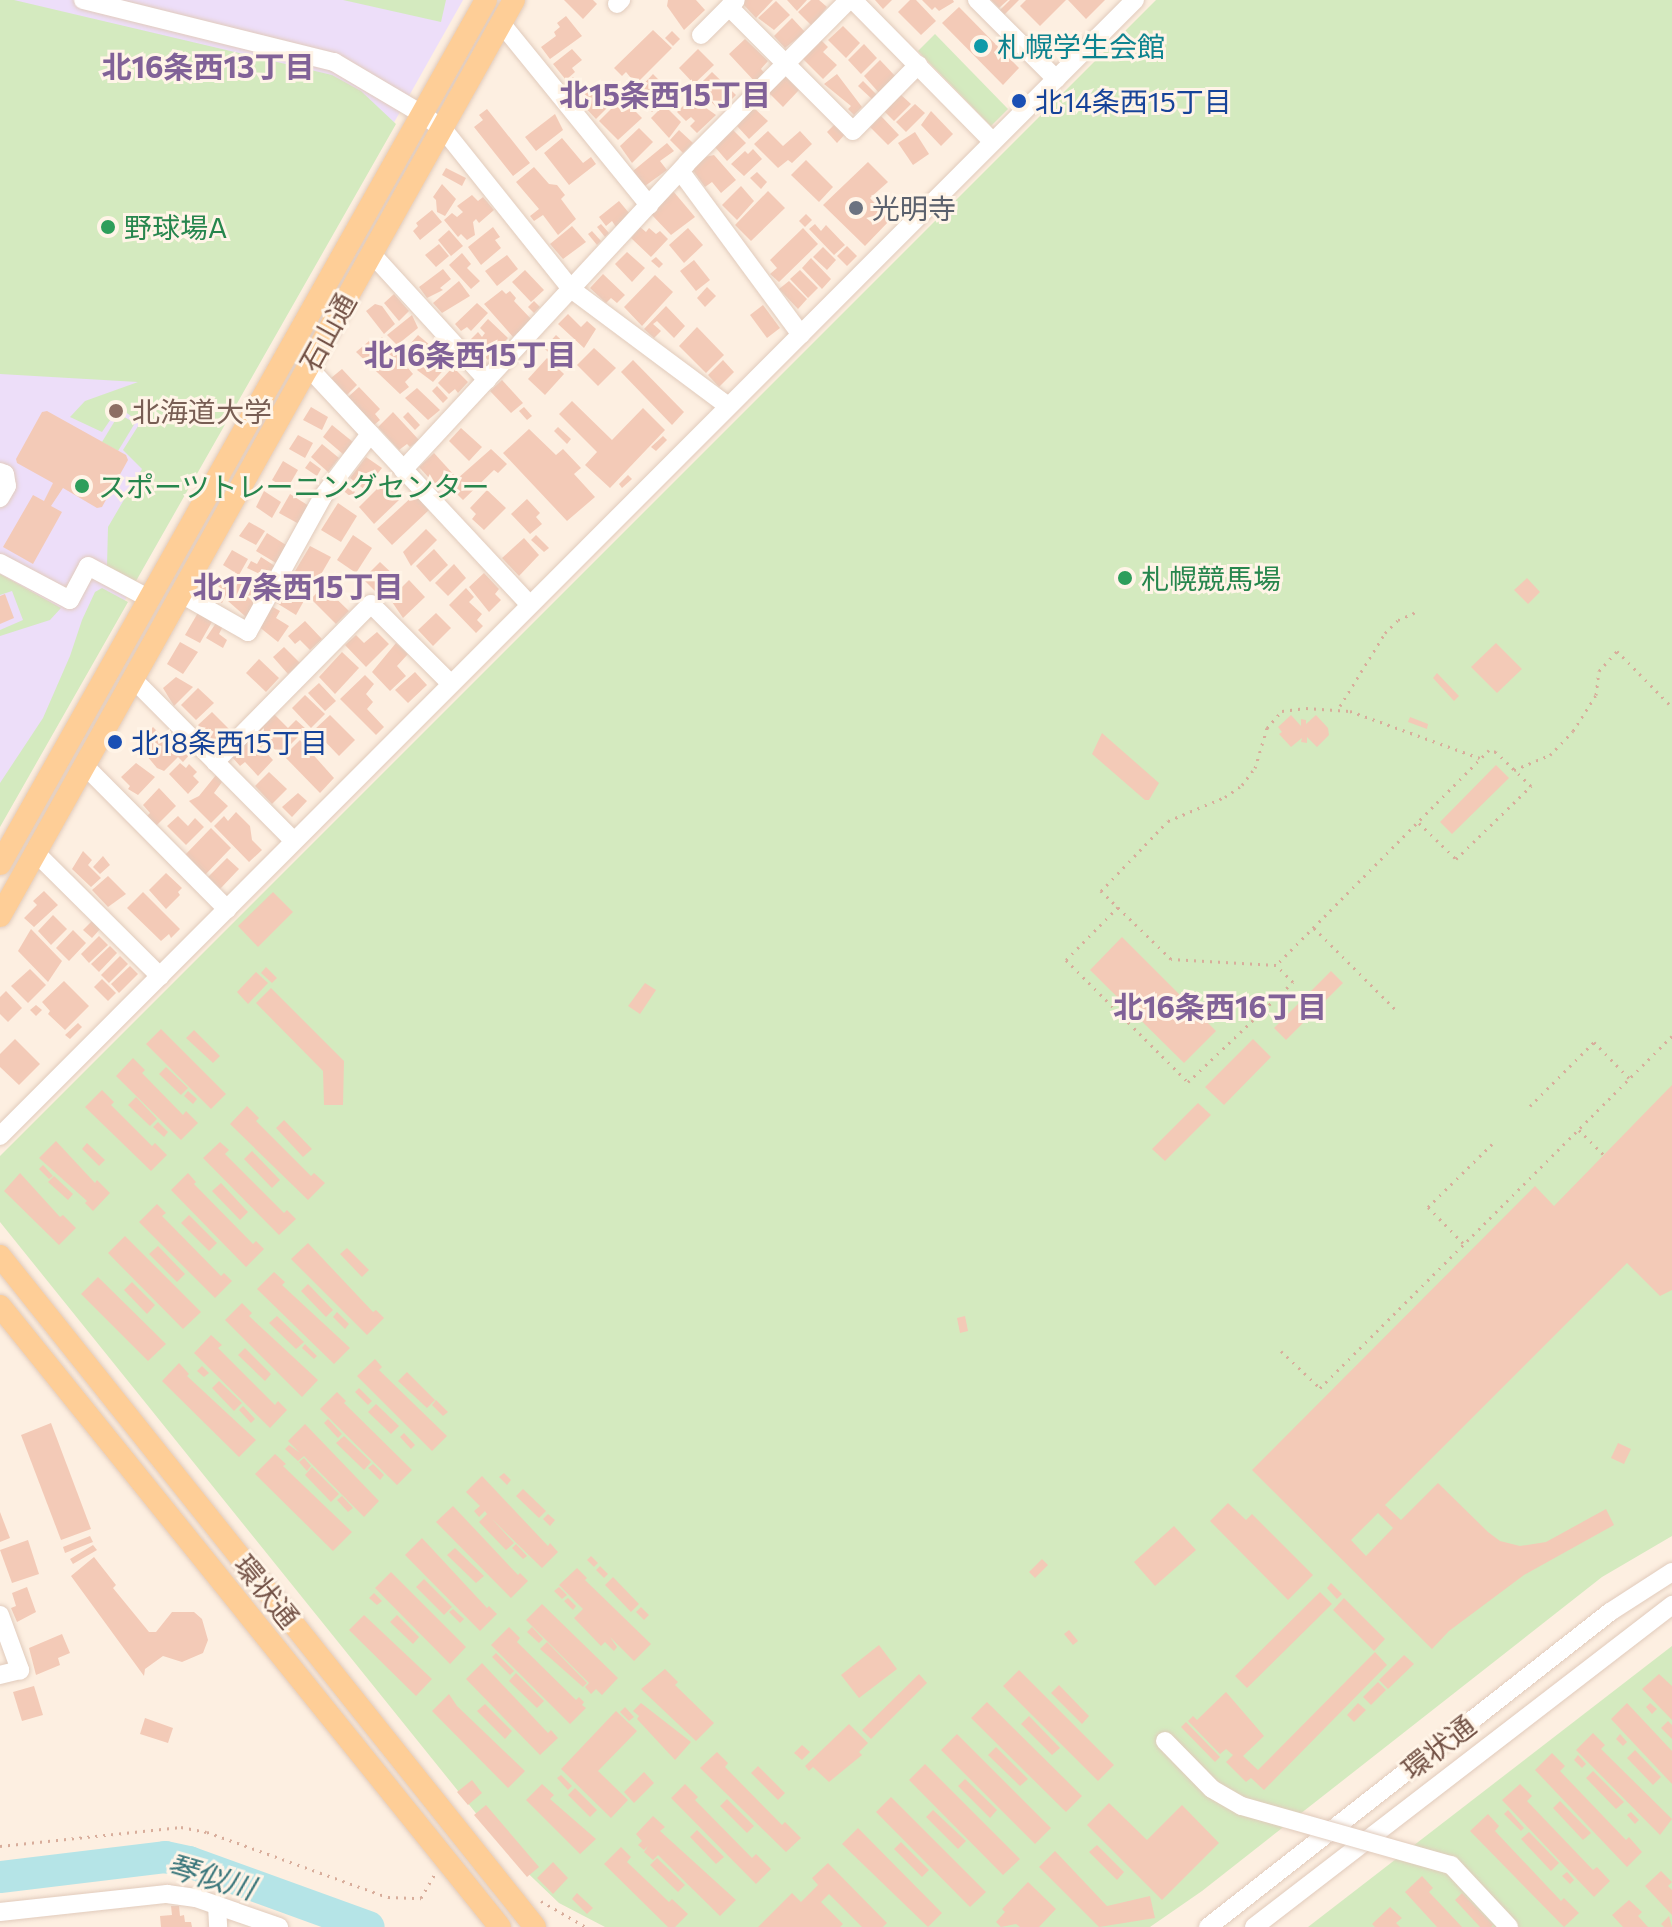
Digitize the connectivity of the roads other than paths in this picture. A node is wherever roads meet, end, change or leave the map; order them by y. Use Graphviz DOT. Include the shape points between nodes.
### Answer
graph roads {
  1 [pos="83,0"];
  2 [pos="486,0"];
  3 [pos="514,0"];
  4 [pos="851,0"];
  5 [pos="977,0"];
  6 [pos="1135,0"];
  7 [pos="733,3"];
  8 [pos="501,23"];
  9 [pos="701,35"];
  10 [pos="785,63"];
  11 [pos="918,65"];
  12 [pos="1056,79"];
  13 [pos="422,114"];
  14 [pos="443,129"];
  15 [pos="993,142"];
  16 [pos="681,172"];
  17 [pos="649,205"];
  18 [pos="371,253"];
  19 [pos="571,289"];
  20 [pos="801,335"];
  21 [pos="308,367"];
  22 [pos="487,380"];
  23 [pos="728,406"];
  24 [pos="370,434"];
  25 [pos="403,470"];
  26 [pos="0,472"];
  27 [pos="0,498"];
  28 [pos="0,563"];
  29 [pos="181,594"];
  30 [pos="150,599"];
  31 [pos="530,605"];
  32 [pos="133,679"];
  33 [pos="451,684"];
  34 [pos="215,762"];
  35 [pos="85,766"];
  36 [pos="294,841"];
  37 [pos="36,853"];
  38 [pos="0,864"];
  39 [pos="227,909"];
  40 [pos="0,916"];
  41 [pos="160,976"];
  42 [pos="0,1136"];
  43 [pos="0,1256"];
  44 [pos="0,1306"];
  45 [pos="1672,1572"];
  46 [pos="1672,1605"];
  47 [pos="0,1615"];
  48 [pos="0,1675"];
  49 [pos="1165,1741"];
  50 [pos="217,1905"];
  51 [pos="33,1907"];
  52 [pos="0,1912"];
  53 [pos="35,1927"];
  54 [pos="218,1927"];
  55 [pos="279,1927"];
  56 [pos="500,1927"];
  57 [pos="535,1927"];
  58 [pos="1208,1927"];
  59 [pos="1254,1927"];
  60 [pos="1509,1927"];
  1 -- 13 [label="street" via="334,62"];
  2 -- 13 [label="main road, 石山通"];
  3 -- 8 [label="main road, 石山通"];
  4 -- 10 [label="street"];
  4 -- 11 [label="street"];
  5 -- 12 [label="street"];
  6 -- 12 [label="street"];
  7 -- 9 [label="street"];
  7 -- 10 [label="street"];
  8 -- 14 [label="main road, 石山通"];
  8 -- 17 [label="street"];
  10 -- 11 [label="street" via="853,131"];
  10 -- 16 [label="street"];
  11 -- 15 [label="street"];
  12 -- 15 [label="street"];
  13 -- 14 [label="street"];
  13 -- 30 [label="main road, 石山通"];
  14 -- 18 [label="main road, 石山通"];
  14 -- 19 [label="street"];
  15 -- 20 [label="street"];
  16 -- 17 [label="street"];
  16 -- 20 [label="street"];
  17 -- 19 [label="street"];
  18 -- 21 [label="main road, 石山通"];
  18 -- 22 [label="street"];
  19 -- 22 [label="street"];
  19 -- 23 [label="street"];
  20 -- 23 [label="street"];
  21 -- 24 [label="street"];
  21 -- 29 [label="main road, 石山通"];
  22 -- 25 [label="street"];
  23 -- 31 [label="street"];
  24 -- 25 [label="street"];
  24 -- 29 [label="street" via="323,496 248,632"];
  25 -- 31 [label="street"];
  26 -- 27 [label="street" via="7,486"];
  28 -- 30 [label="street" via="70,600 88,566"];
  29 -- 32 [label="main road, 石山通"];
  30 -- 38 [label="main road, 石山通"];
  31 -- 33 [label="street"];
  32 -- 34 [label="street"];
  32 -- 35 [label="main road, 石山通"];
  33 -- 34 [label="street" via="371,604"];
  33 -- 36 [label="street"];
  34 -- 36 [label="street"];
  35 -- 37 [label="main road, 石山通"];
  35 -- 39 [label="street"];
  36 -- 39 [label="street"];
  37 -- 40 [label="main road, 石山通"];
  37 -- 41 [label="street"];
  39 -- 41 [label="street"];
  41 -- 42 [label="street"];
  43 -- 57 [label="main road, 環状通"];
  44 -- 56 [label="main road, 環状通"];
  45 -- 58 [label="street, 環状通" via="1610,1612"];
  46 -- 59 [label="street, 環状通"];
  47 -- 48 [label="street" via="20,1670"];
  49 -- 60 [label="street, bridge" via="1212,1789 1242,1806 1451,1865"];
  50 -- 51 [label="street" via="167,1894"];
  50 -- 54 [label="street"];
  50 -- 55 [label="street"];
  51 -- 52 [label="street"];
  51 -- 53 [label="street"];
}
